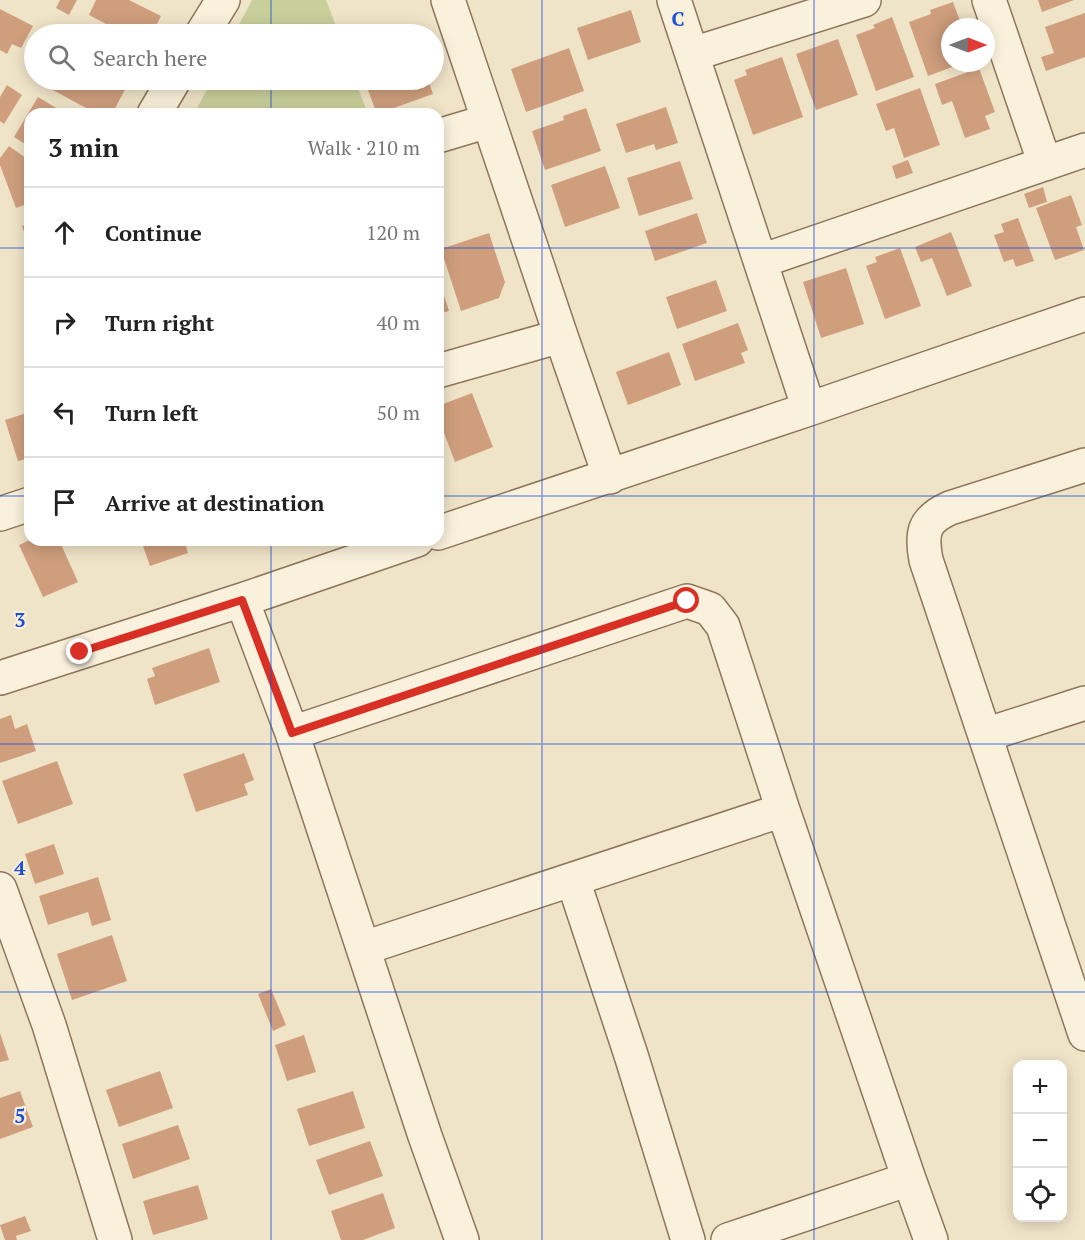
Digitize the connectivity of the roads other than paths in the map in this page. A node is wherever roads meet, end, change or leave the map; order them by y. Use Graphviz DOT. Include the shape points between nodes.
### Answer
graph roads {
  1 [pos="223,0"];
  2 [pos="448,0"];
  3 [pos="674,0"];
  4 [pos="864,0"];
  5 [pos="989,0"];
  6 [pos="208,24"];
  7 [pos="693,54"];
  8 [pos="168,90"];
  9 [pos="158,108"];
  10 [pos="488,121"];
  11 [pos="444,134"];
  12 [pos="1085,150"];
  13 [pos="1045,164"];
  14 [pos="761,261"];
  15 [pos="1085,314"];
  16 [pos="561,336"];
  17 [pos="444,369"];
  18 [pos="809,409"];
  19 [pos="1085,465"];
  20 [pos="610,477"];
  21 [pos="24,506"];
  22 [pos="0,514"];
  23 [pos="444,531"];
  24 [pos="400,546"];
  25 [pos="242,600"];
  26 [pos="0,678"];
  27 [pos="1085,703"];
  28 [pos="292,733"];
  29 [pos="985,735"];
  30 [pos="783,810"];
  31 [pos="573,880"];
  32 [pos="0,889"];
  33 [pos="364,948"];
  34 [pos="1085,1034"];
  35 [pos="909,1179"];
  36 [pos="116,1240"];
  37 [pos="462,1240"];
  38 [pos="688,1240"];
  39 [pos="728,1240"];
  40 [pos="931,1240"];
  1 -- 6 [label="street"];
  2 -- 10 [label="street"];
  3 -- 7 [label="street"];
  4 -- 7 [label="street"];
  5 -- 13 [label="street"];
  7 -- 14 [label="street"];
  8 -- 9 [label="street"];
  10 -- 11 [label="street"];
  10 -- 16 [label="street"];
  12 -- 13 [label="street"];
  13 -- 14 [label="street"];
  14 -- 18 [label="street"];
  15 -- 18 [label="street"];
  16 -- 17 [label="street"];
  16 -- 20 [label="street"];
  18 -- 20 [label="street"];
  19 -- 29 [label="street" via="950,508 935,515 926,526 926,560"];
  20 -- 23 [label="street"];
  21 -- 22 [label="street"];
  24 -- 25 [label="street"];
  25 -- 26 [label="street"];
  25 -- 28 [label="street"];
  27 -- 29 [label="street"];
  28 -- 30 [label="street" via="687,601 710,609 723,626"];
  28 -- 33 [label="street"];
  29 -- 34 [label="street"];
  30 -- 31 [label="street"];
  30 -- 35 [label="street"];
  31 -- 33 [label="street"];
  31 -- 38 [label="street"];
  32 -- 36 [label="street"];
  33 -- 37 [label="street"];
  35 -- 39 [label="street"];
  35 -- 40 [label="street"];
}
